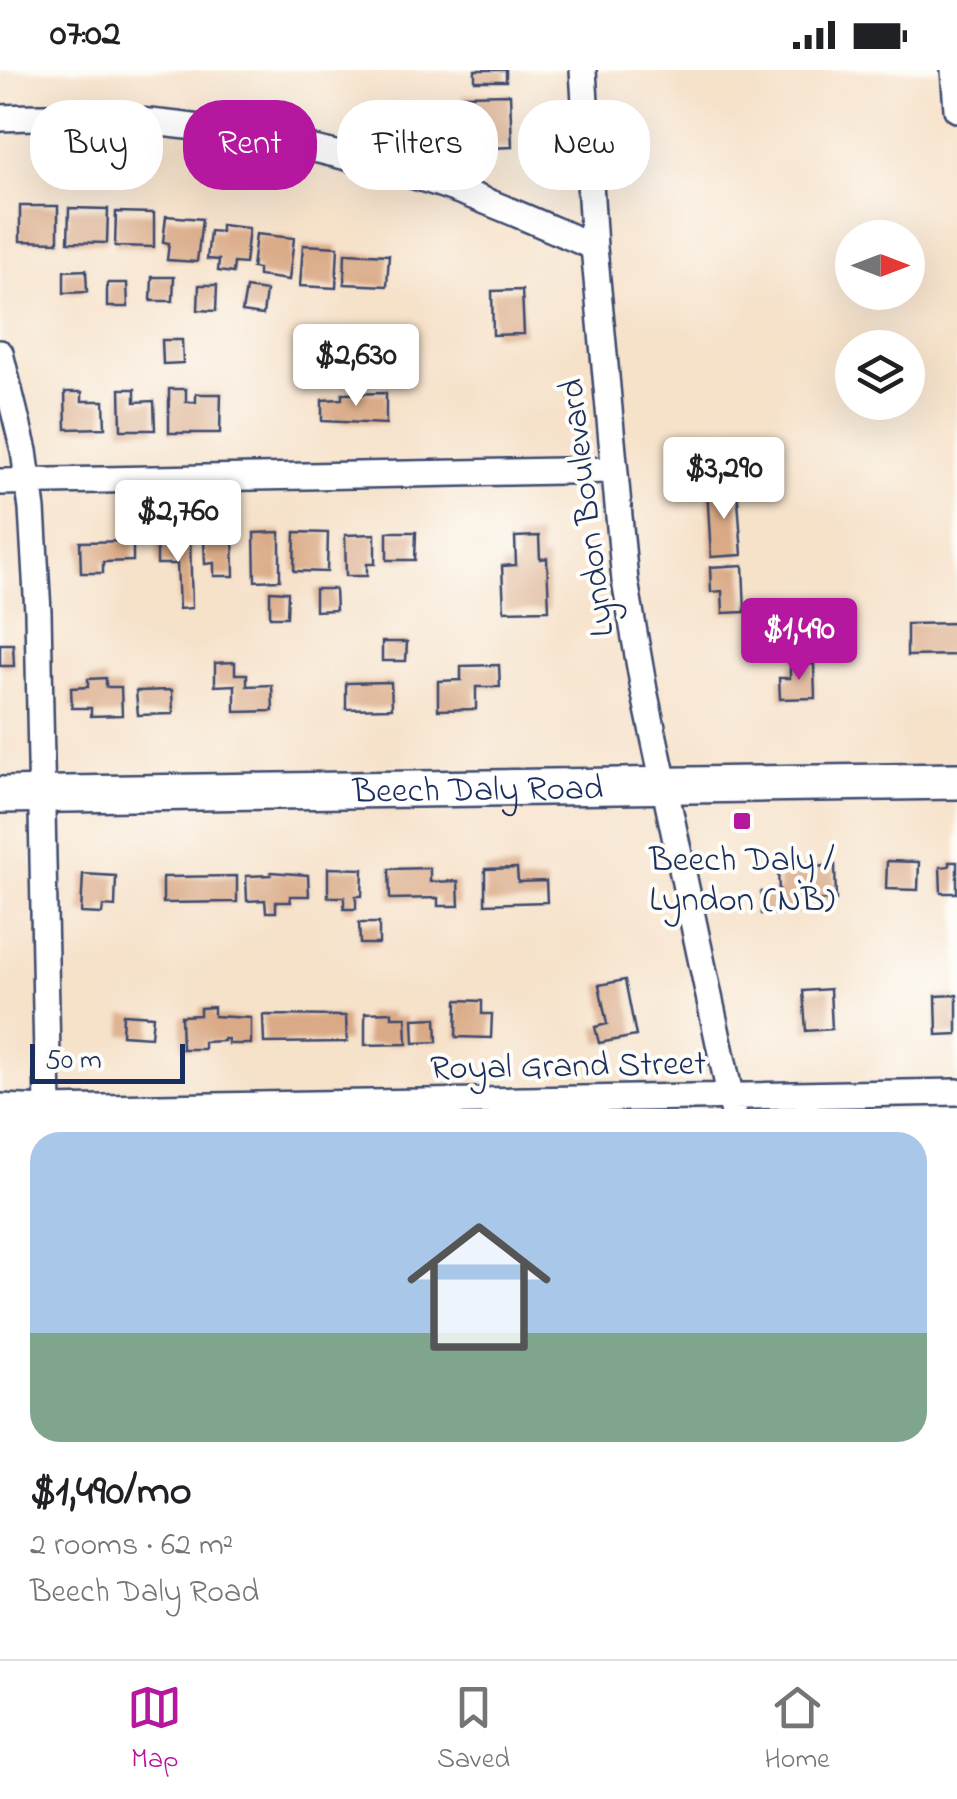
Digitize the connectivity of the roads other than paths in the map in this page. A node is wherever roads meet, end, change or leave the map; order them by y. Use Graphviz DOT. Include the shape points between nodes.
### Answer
graph roads {
  1 [pos="582,70"];
  2 [pos="954,70"];
  3 [pos="957,109"];
  4 [pos="0,118"];
  5 [pos="594,247"];
  6 [pos="0,353"];
  7 [pos="613,470"];
  8 [pos="0,482"];
  9 [pos="28,482"];
  10 [pos="957,781"];
  11 [pos="665,784"];
  12 [pos="40,794"];
  13 [pos="0,795"];
  14 [pos="957,1092"];
  15 [pos="732,1103"];
  16 [pos="0,1106"];
  17 [pos="48,1109"];
  1 -- 5 [label="street, Lyndon Boulevard"];
  2 -- 3 [label="street"];
  4 -- 5 [label="street" via="116,120 276,140 441,184"];
  5 -- 7 [label="street, Lyndon Boulevard"];
  6 -- 9 [label="street"];
  7 -- 9 [label="street"];
  7 -- 11 [label="street, Lyndon Boulevard" via="634,636"];
  8 -- 9 [label="street"];
  9 -- 12 [label="street"];
  10 -- 11 [label="main road, Beech Daly Road"];
  11 -- 12 [label="main road, Beech Daly Road"];
  11 -- 15 [label="street, Lyndon Boulevard"];
  12 -- 13 [label="main road, Beech Daly Road"];
  12 -- 17 [label="street"];
  14 -- 15 [label="street, Royal Grand Street" via="842,1092"];
  15 -- 17 [label="street, Royal Grand Street"];
  16 -- 17 [label="street, Royal Grand Street"];
}
